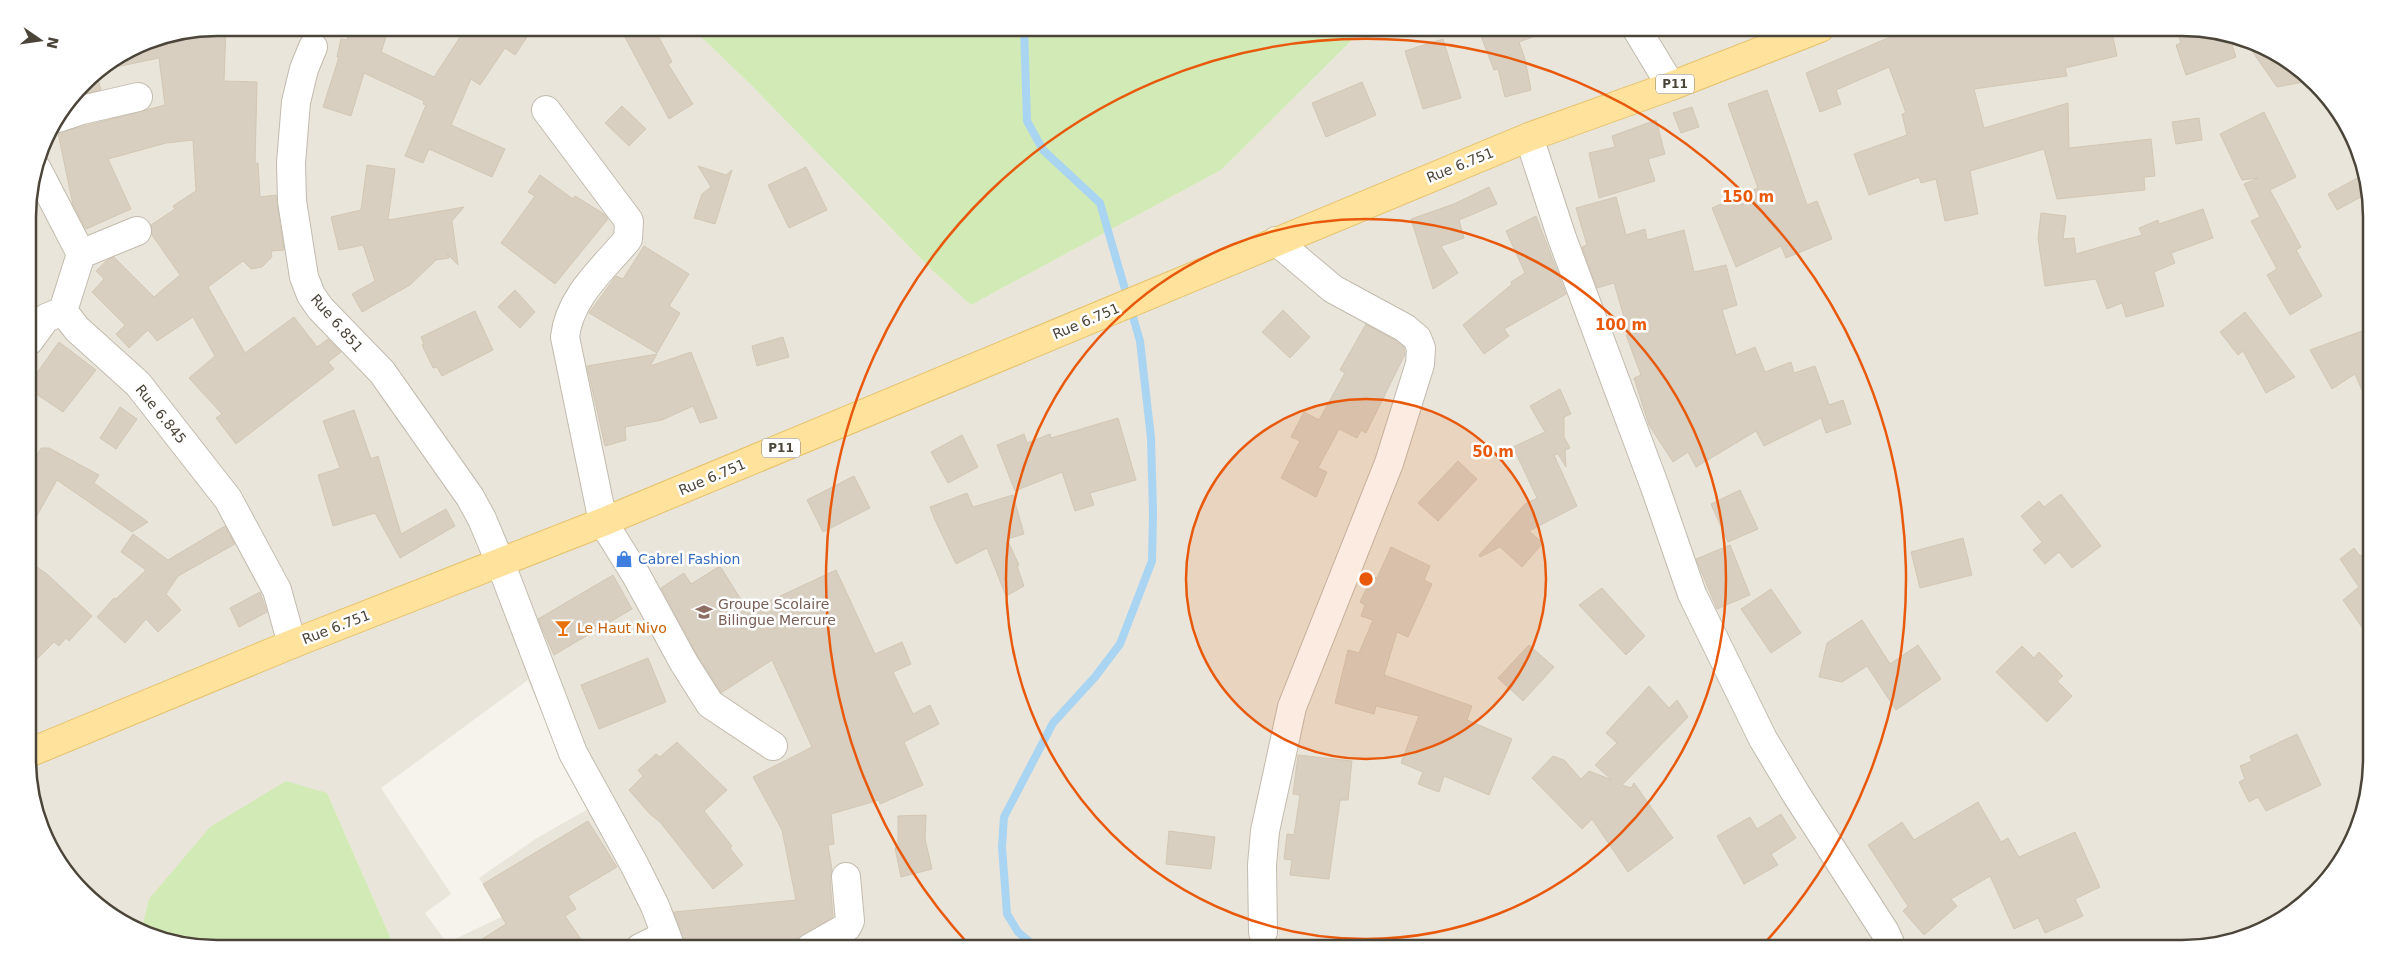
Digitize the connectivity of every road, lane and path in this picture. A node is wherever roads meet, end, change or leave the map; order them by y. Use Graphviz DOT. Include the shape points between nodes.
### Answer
graph roads {
  1 [pos="1641,36"];
  2 [pos="1799,36"];
  3 [pos="312,47"];
  4 [pos="1671,86"];
  5 [pos="138,97"];
  6 [pos="546,110"];
  7 [pos="69,114"];
  8 [pos="1529,137"];
  9 [pos="41,177"];
  10 [pos="137,231"];
  11 [pos="1276,241"];
  12 [pos="81,254"];
  13 [pos="63,311"];
  14 [pos="36,332"];
  15 [pos="604,522"];
  16 [pos="500,562"];
  17 [pos="292,644"];
  18 [pos="772,746"];
  19 [pos="36,750"];
  20 [pos="846,876"];
  21 [pos="1263,932"];
  22 [pos="668,940"];
  23 [pos="824,940"];
  24 [pos="1888,940"];
  1 -- 4 [label="street"];
  2 -- 4 [label="main road, P11"];
  3 -- 16 [label="street, Rue 6.851" via="296,102 290,163 292,201 304,277 311,295 396,390 470,496"];
  4 -- 8 [label="main road, P11"];
  5 -- 7 [label="street"];
  6 -- 15 [label="street" via="628,221 628,239 596,274 568,319 565,337"];
  8 -- 11 [label="main road, Rue 6.751 / P11"];
  8 -- 24 [label="street" via="1562,238 1692,594 1763,739"];
  9 -- 12 [label="street"];
  10 -- 12 [label="street"];
  11 -- 15 [label="main road, Rue 6.751 / P11"];
  11 -- 21 [label="street" via="1333,289 1405,328 1421,348 1420,364 1389,463 1292,707 1265,831"];
  12 -- 13 [label="street"];
  13 -- 14 [label="street" via="46,318"];
  13 -- 17 [label="street, Rue 6.845" via="77,329 138,384 228,498 277,590"];
  15 -- 16 [label="main road, Rue 6.751 / P11"];
  15 -- 18 [label="street" via="710,704"];
  16 -- 17 [label="main road, Rue 6.751 / P11"];
  16 -- 22 [label="street, Rue 6.851" via="573,753 634,864"];
  17 -- 19 [label="main road, Rue 6.751 / P11"];
  20 -- 23 [label="street" via="848,927"];
}
